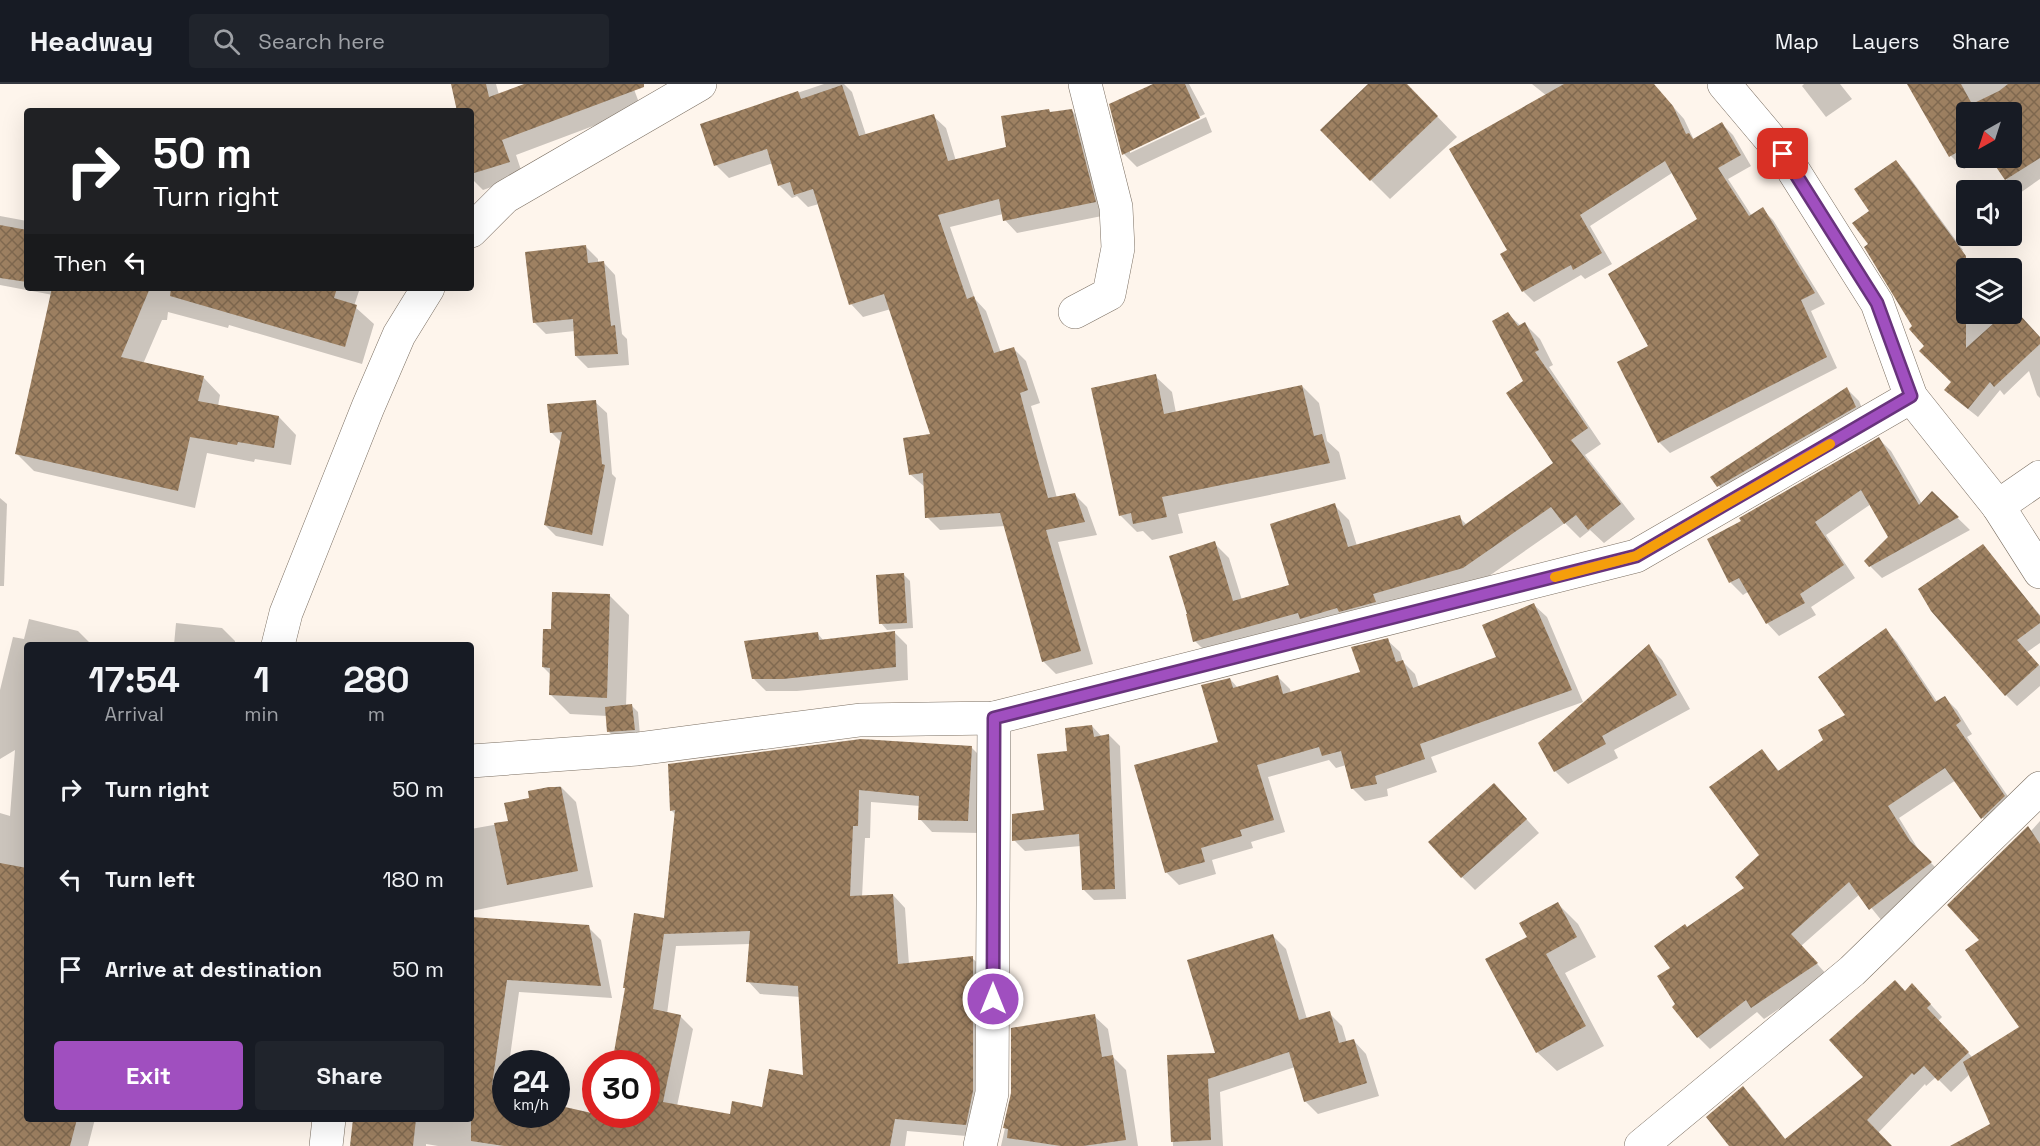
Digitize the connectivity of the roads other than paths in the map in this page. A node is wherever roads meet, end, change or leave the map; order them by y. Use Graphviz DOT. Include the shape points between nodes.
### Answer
graph roads {
  1 [pos="700,84"];
  2 [pos="1085,84"];
  3 [pos="1724,84"];
  4 [pos="474,228"];
  5 [pos="426,291"];
  6 [pos="1075,312"];
  7 [pos="1911,396"];
  8 [pos="2040,477"];
  9 [pos="1998,506"];
  10 [pos="2040,572"];
  11 [pos="279,642"];
  12 [pos="994,718"];
  13 [pos="474,760"];
  14 [pos="2040,788"];
  15 [pos="329,1122"];
  16 [pos="326,1146"];
  17 [pos="980,1146"];
  18 [pos="1641,1146"];
  1 -- 4 [label="street" via="505,197"];
  2 -- 6 [label="street" via="1116,207 1118,248 1109,294"];
  3 -- 7 [label="street" via="1783,154 1877,303"];
  5 -- 11 [label="street" via="399,335 368,406 286,613"];
  7 -- 9 [label="street"];
  7 -- 12 [label="street" via="1636,556"];
  8 -- 9 [label="street"];
  9 -- 10 [label="street"];
  12 -- 13 [label="street" via="860,720 638,749"];
  12 -- 17 [label="street" via="992,1093"];
  14 -- 18 [label="street" via="1852,971"];
  15 -- 16 [label="street"];
}
